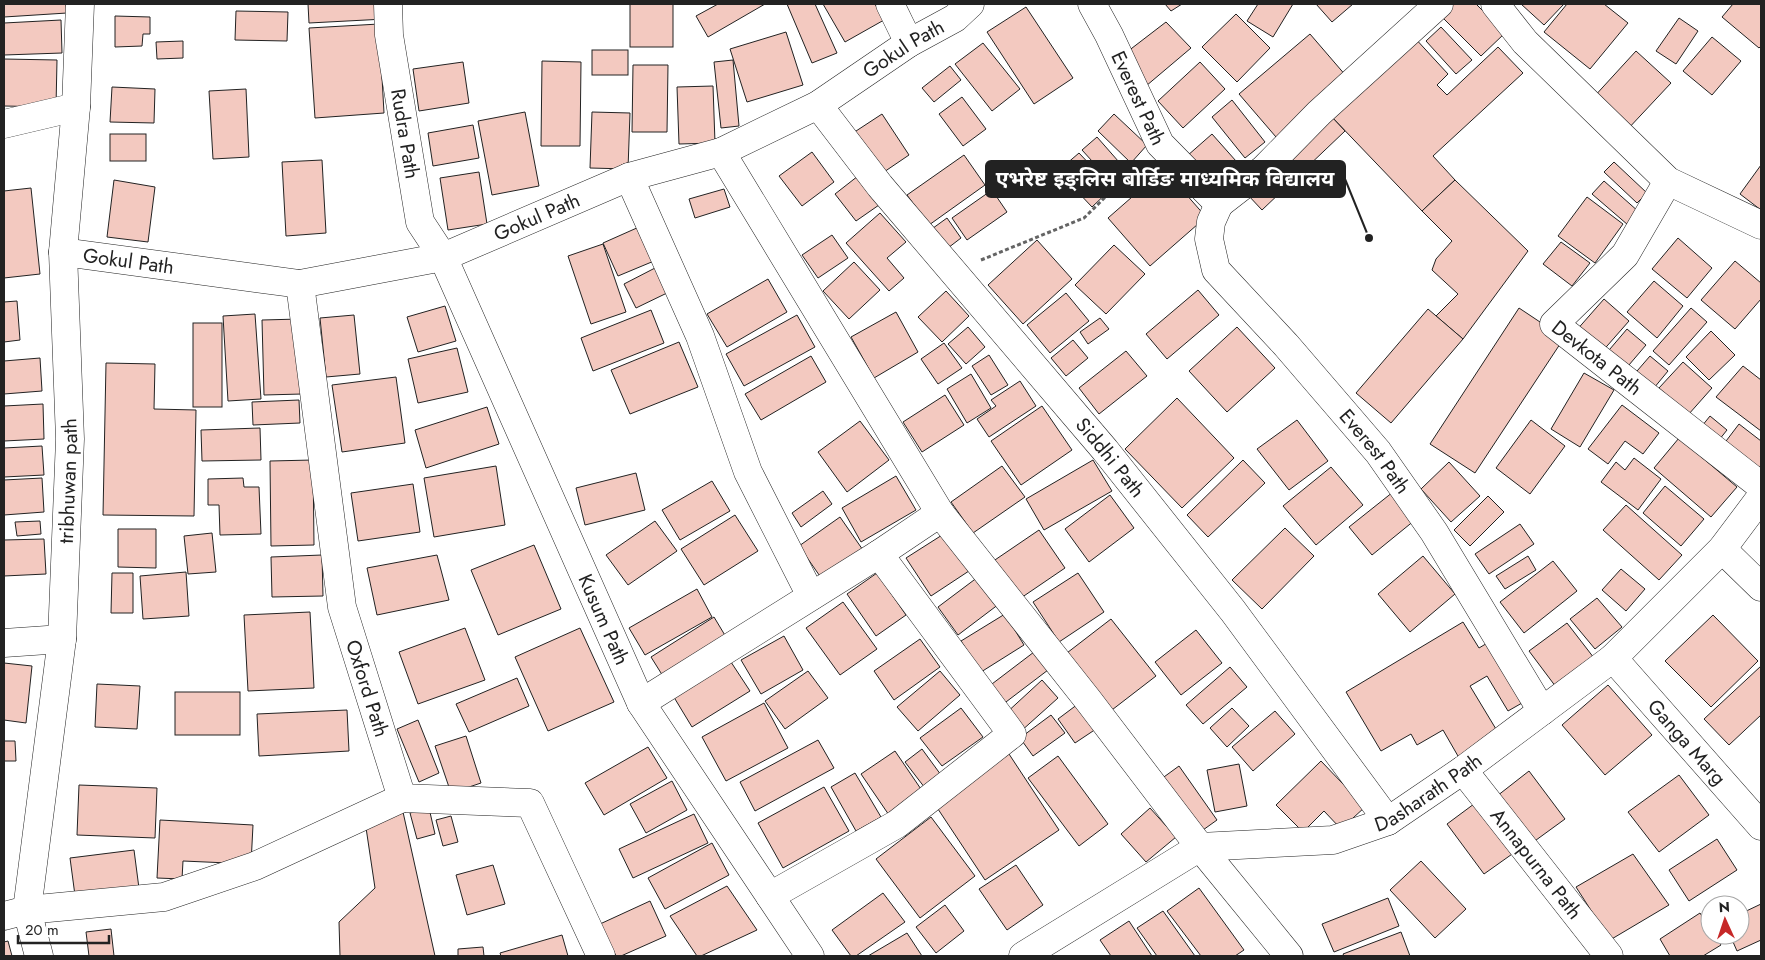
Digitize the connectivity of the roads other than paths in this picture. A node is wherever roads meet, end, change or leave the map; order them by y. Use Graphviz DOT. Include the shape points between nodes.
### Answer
graph roads {
  1 [pos="80,4"];
  2 [pos="388,4"];
  3 [pos="890,4"];
  4 [pos="970,4"];
  5 [pos="1092,4"];
  6 [pos="1439,4"];
  7 [pos="1495,4"];
  8 [pos="909,43"];
  9 [pos="818,105"];
  10 [pos="76,107"];
  11 [pos="4,124"];
  12 [pos="721,152"];
  13 [pos="629,177"];
  14 [pos="1668,181"];
  15 [pos="1219,204"];
  16 [pos="1761,225"];
  17 [pos="63,252"];
  18 [pos="443,257"];
  19 [pos="300,284"];
  20 [pos="1761,486"];
  21 [pos="1761,497"];
  22 [pos="940,513"];
  23 [pos="1722,549"];
  24 [pos="879,554"];
  25 [pos="1761,587"];
  26 [pos="811,596"];
  27 [pos="62,639"];
  28 [pos="4,643"];
  29 [pos="1613,658"];
  30 [pos="641,703"];
  31 [pos="1542,710"];
  32 [pos="1463,770"];
  33 [pos="402,798"];
  34 [pos="1388,821"];
  35 [pos="1761,826"];
  36 [pos="1200,847"];
  37 [pos="770,896"];
  38 [pos="15,913"];
  39 [pos="39,956"];
  40 [pos="601,956"];
  41 [pos="810,956"];
  42 [pos="1023,956"];
  43 [pos="1290,956"];
  44 [pos="1609,956"];
  1 -- 10 [label="street, tribhuwan path"];
  2 -- 18 [label="street, Rudra Path" via="389,35 420,222"];
  3 -- 8 [label="street"];
  4 -- 8 [label="street, Gokul Path" via="955,18"];
  5 -- 15 [label="street, Everest Path" via="1160,144"];
  6 -- 15 [label="street" via="1319,113 1264,169"];
  7 -- 14 [label="street" via="1525,42"];
  8 -- 9 [label="street, Gokul Path"];
  9 -- 12 [label="street, Gokul Path"];
  9 -- 34 [label="street, Siddhi Path" via="880,186 1104,450 1220,596"];
  10 -- 11 [label="street"];
  10 -- 17 [label="street, tribhuwan path"];
  12 -- 13 [label="street, Gokul Path"];
  12 -- 22 [label="street"];
  13 -- 18 [label="street, Gokul Path"];
  13 -- 26 [label="street" via="700,336 748,472"];
  14 -- 16 [label="street"];
  14 -- 20 [label="street, Devkota Path" via="1625,255 1554,324"];
  15 -- 31 [label="street, Everest Path" via="1211,222 1210,239 1216,270 1378,452 1434,532"];
  17 -- 19 [label="street, Gokul Path"];
  17 -- 27 [label="street, tribhuwan path" via="70,439"];
  18 -- 19 [label="street, Gokul Path"];
  18 -- 30 [label="street, Kusum Path"];
  19 -- 33 [label="street, Oxford Path" via="342,607"];
  21 -- 23 [label="street, Dasharath Path"];
  22 -- 24 [label="street"];
  22 -- 36 [label="street"];
  23 -- 25 [label="street"];
  23 -- 29 [label="street, Dasharath Path"];
  24 -- 26 [label="street"];
  24 -- 37 [label="street" via="1012,734 897,824"];
  26 -- 30 [label="street"];
  27 -- 28 [label="street"];
  27 -- 38 [label="street, tribhuwan path"];
  29 -- 31 [label="street, Dasharath Path"];
  29 -- 35 [label="street, Ganga Marg"];
  30 -- 37 [label="street, Kusum Path"];
  31 -- 32 [label="street, Dasharath Path"];
  32 -- 34 [label="street, Dasharath Path"];
  32 -- 44 [label="street, Annapurna Path"];
  33 -- 38 [label="street" via="256,866 164,897"];
  33 -- 40 [label="street" via="530,803"];
  34 -- 36 [label="street, Dasharath Path" via="1333,840"];
  36 -- 42 [label="street, Dasharath Path"];
  36 -- 43 [label="street"];
  37 -- 41 [label="street, Kusum Path"];
  38 -- 39 [label="street, tribhuwan path"];
}
